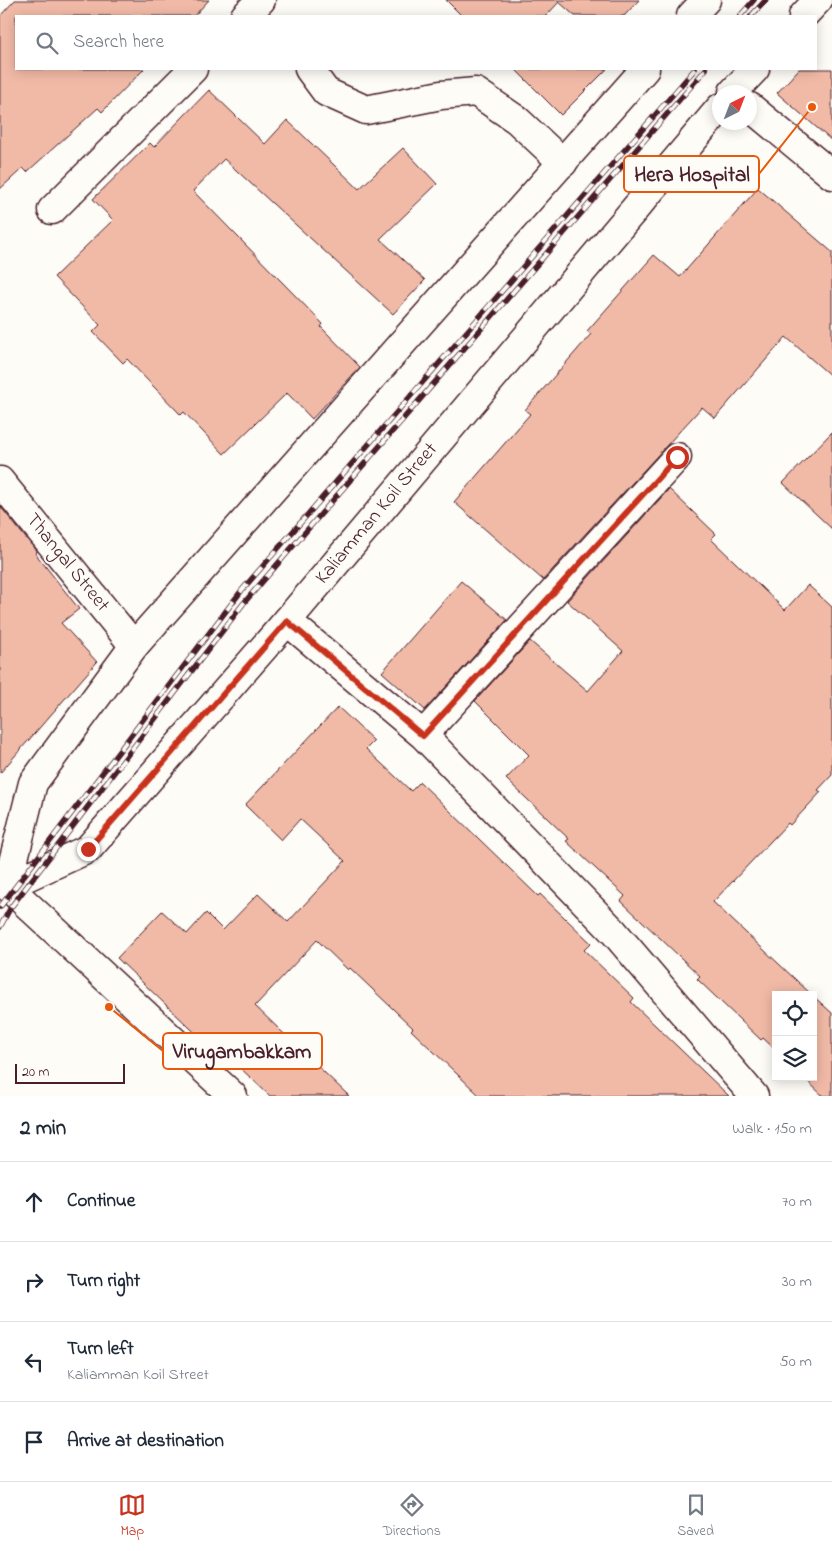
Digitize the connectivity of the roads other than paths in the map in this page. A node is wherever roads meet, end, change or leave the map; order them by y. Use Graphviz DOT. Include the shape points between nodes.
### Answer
graph roads {
  1 [pos="262,0"];
  2 [pos="706,0"];
  3 [pos="818,0"];
  4 [pos="246,15"];
  5 [pos="271,15"];
  6 [pos="693,15"];
  7 [pos="804,15"];
  8 [pos="192,70"];
  9 [pos="310,70"];
  10 [pos="645,70"];
  11 [pos="753,70"];
  12 [pos="739,85"];
  13 [pos="757,113"];
  14 [pos="712,117"];
  15 [pos="563,163"];
  16 [pos="832,175"];
  17 [pos="52,210"];
  18 [pos="677,457"];
  19 [pos="0,481"];
  20 [pos="287,621"];
  21 [pos="134,646"];
  22 [pos="423,736"];
  23 [pos="3,891"];
  24 [pos="233,1096"];
  25 [pos="754,1096"];
  1 -- 4 [label="main road"];
  1 -- 5 [label="main road"];
  2 -- 6 [label="main road"];
  3 -- 7 [label="main road"];
  8 -- 17 [label="main road"];
  9 -- 15 [label="main road" via="326,92 366,110 440,95 476,92 518,120"];
  10 -- 15 [label="main road"];
  11 -- 12 [label="main road"];
  13 -- 16 [label="main road"];
  14 -- 20 [label="main road, Kaliamman Koil Street"];
  15 -- 21 [label="main road" via="453,283"];
  18 -- 22 [label="main road"];
  19 -- 21 [label="main road, Thangal Street"];
  20 -- 22 [label="main road"];
  20 -- 23 [label="main road, Kaliamman Koil Street" via="88,849"];
  21 -- 23 [label="main road" via="33,783"];
  22 -- 25 [label="main road" via="614,932"];
  23 -- 24 [label="main road"];
}
